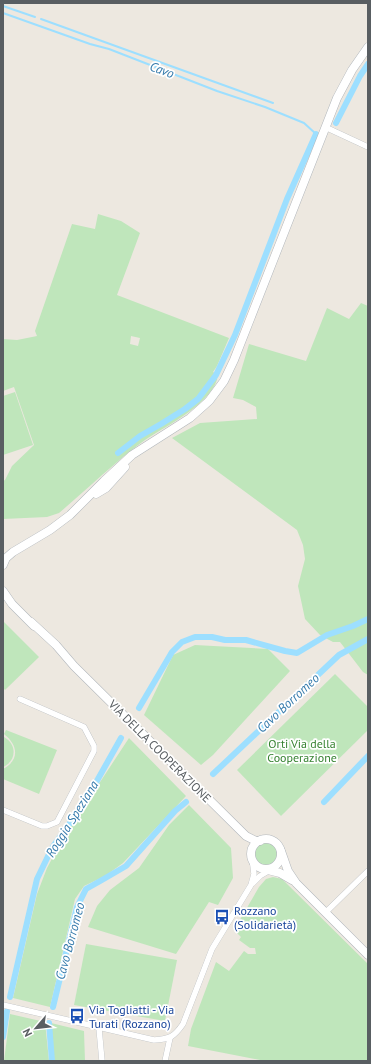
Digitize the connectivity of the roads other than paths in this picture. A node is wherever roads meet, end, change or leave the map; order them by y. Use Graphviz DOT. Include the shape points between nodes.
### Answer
graph roads {
  1 [pos="368,47"];
  2 [pos="325,127"];
  3 [pos="368,147"];
  4 [pos="3,552"];
  5 [pos="13,552"];
  6 [pos="3,565"];
  7 [pos="3,591"];
  8 [pos="3,599"];
  9 [pos="12,604"];
  10 [pos="20,699"];
  11 [pos="3,810"];
  12 [pos="246,836"];
  13 [pos="260,841"];
  14 [pos="281,851"];
  15 [pos="252,856"];
  16 [pos="270,869"];
  17 [pos="368,871"];
  18 [pos="296,883"];
  19 [pos="251,885"];
  20 [pos="326,912"];
  21 [pos="368,955"];
  22 [pos="3,1004"];
  23 [pos="99,1028"];
  24 [pos="170,1038"];
  25 [pos="102,1061"];
  26 [pos="165,1061"];
  1 -- 2 [label="street" via="344,85"];
  2 -- 3 [label="street"];
  2 -- 5 [label="street" via="224,381 209,401 190,418 152,442 106,488 60,523"];
  4 -- 5 [label="street"];
  5 -- 6 [label="street"];
  7 -- 9 [label="street, VIA DELLA COOPERAZIONE"];
  8 -- 9 [label="street, VIA DELLA COOPERAZIONE"];
  9 -- 12 [label="street, VIA DELLA COOPERAZIONE" via="53,648"];
  10 -- 11 [label="street" via="84,727 94,751 57,822 42,826"];
  12 -- 13 [label="street, VIA DELLA COOPERAZIONE"];
  12 -- 15 [label="street, VIA DELLA COOPERAZIONE"];
  13 -- 14 [label="street" via="274,841"];
  13 -- 15 [label="street" via="254,846"];
  14 -- 16 [label="street" via="281,860"];
  14 -- 18 [label="street" via="288,871"];
  15 -- 16 [label="street" via="257,866"];
  15 -- 19 [label="street" via="254,874"];
  16 -- 18 [label="street"];
  16 -- 19 [label="street"];
  17 -- 20 [label="street"];
  18 -- 20 [label="street"];
  19 -- 24 [label="street" via="214,946 186,1017 176,1034"];
  20 -- 21 [label="street"];
  22 -- 23 [label="street"];
  23 -- 24 [label="street" via="154,1040"];
  23 -- 25 [label="street"];
  24 -- 26 [label="street"];
}
